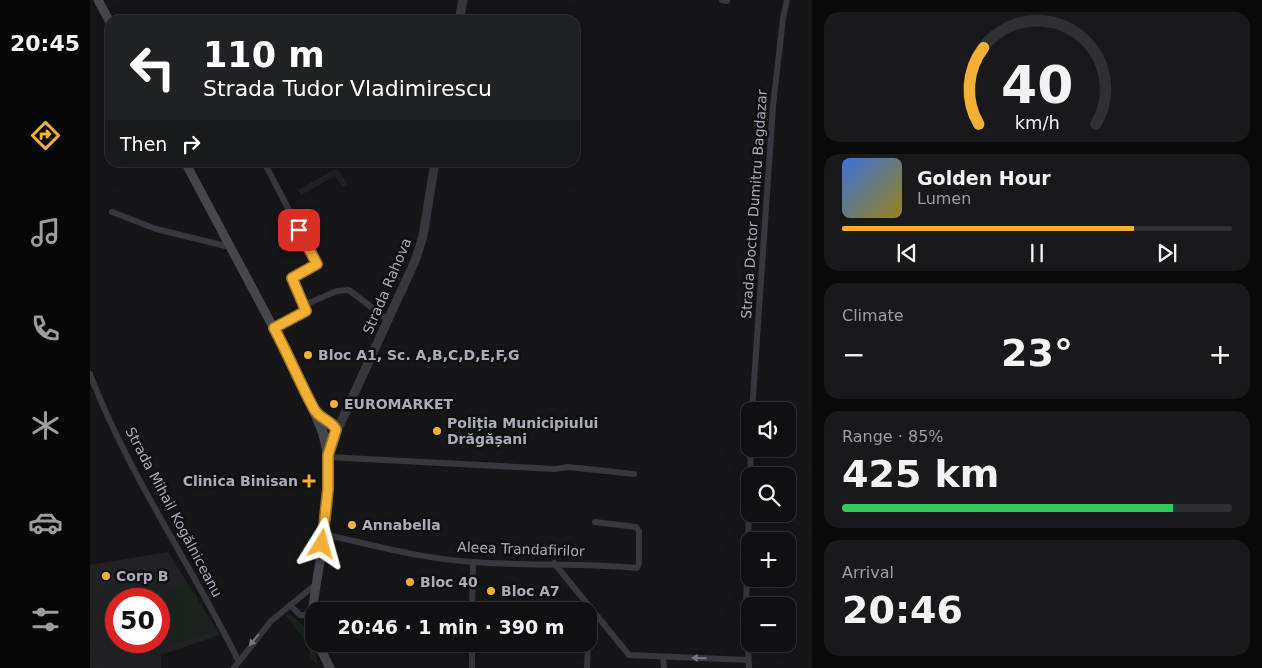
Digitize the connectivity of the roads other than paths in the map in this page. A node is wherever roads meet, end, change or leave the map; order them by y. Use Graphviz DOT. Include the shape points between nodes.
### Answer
graph roads {
  1 [pos="98,0"];
  2 [pos="463,0"];
  3 [pos="787,0"];
  4 [pos="106,15"];
  5 [pos="460,15"];
  6 [pos="188,167"];
  7 [pos="267,167"];
  8 [pos="434,167"];
  9 [pos="112,212"];
  10 [pos="230,247"];
  11 [pos="304,306"];
  12 [pos="388,320"];
  13 [pos="274,328"];
  14 [pos="90,374"];
  15 [pos="753,402"];
  16 [pos="315,412"];
  17 [pos="333,429"];
  18 [pos="322,433"];
  19 [pos="328,456"];
  20 [pos="634,474"];
  21 [pos="595,522"];
  22 [pos="749,522"];
  23 [pos="323,534"];
  24 [pos="472,562"];
  25 [pos="554,563"];
  26 [pos="315,585"];
  27 [pos="313,602"];
  28 [pos="472,602"];
  29 [pos="583,602"];
  30 [pos="290,606"];
  31 [pos="305,615"];
  32 [pos="597,618"];
  33 [pos="322,652"];
  34 [pos="472,652"];
  35 [pos="588,652"];
  36 [pos="663,657"];
  37 [pos="238,660"];
  38 [pos="748,660"];
  39 [pos="234,668"];
  40 [pos="330,668"];
  41 [pos="472,668"];
  42 [pos="587,668"];
  43 [pos="664,668"];
  44 [pos="748,668"];
  1 -- 4 [label="main road"];
  2 -- 5 [label="street"];
  3 -- 15 [label="street, Strada Doctor Dumitru Bagdazar" via="773,106"];
  6 -- 10 [label="main road"];
  7 -- 11 [label="street" via="317,264 292,278"];
  8 -- 12 [label="street, Strada Rahova" via="423,236"];
  9 -- 10 [label="street" via="156,229"];
  10 -- 13 [label="main road"];
  11 -- 12 [label="street" via="337,291 349,290"];
  11 -- 13 [label="street" via="306,311"];
  12 -- 17 [label="street, Strada Rahova" via="344,415"];
  13 -- 16 [label="main road"];
  14 -- 37 [label="street, Strada Mihail Kogălniceanu" via="136,470"];
  16 -- 17 [label="main road"];
  16 -- 18 [label="main road"];
  17 -- 18 [label="main road" via="324,425"];
  17 -- 18 [label="main road" via="328,438"];
  17 -- 19 [label="main road"];
  18 -- 19 [label="main road"];
  19 -- 20 [label="street" via="555,469 568,467"];
  19 -- 23 [label="main road"];
  21 -- 25 [label="street, Aleea Trandafirilor" via="639,530 640,564 637,568"];
  22 -- 38 [label="street"];
  23 -- 24 [label="street, Aleea Trandafirilor"];
  23 -- 26 [label="main road"];
  24 -- 25 [label="street, Aleea Trandafirilor"];
  24 -- 28 [label="street"];
  25 -- 29 [label="street"];
  26 -- 27 [label="main road"];
  26 -- 30 [label="street"];
  30 -- 31 [label="street" via="300,615"];
  30 -- 37 [label="street, one-way" via="264,628"];
  32 -- 36 [label="street" via="629,655"];
  33 -- 40 [label="main road"];
  34 -- 41 [label="street"];
  35 -- 42 [label="street"];
  38 -- 36 [label="street, one-way"];
  36 -- 43 [label="street"];
  37 -- 39 [label="street"];
  38 -- 44 [label="street"];
}
